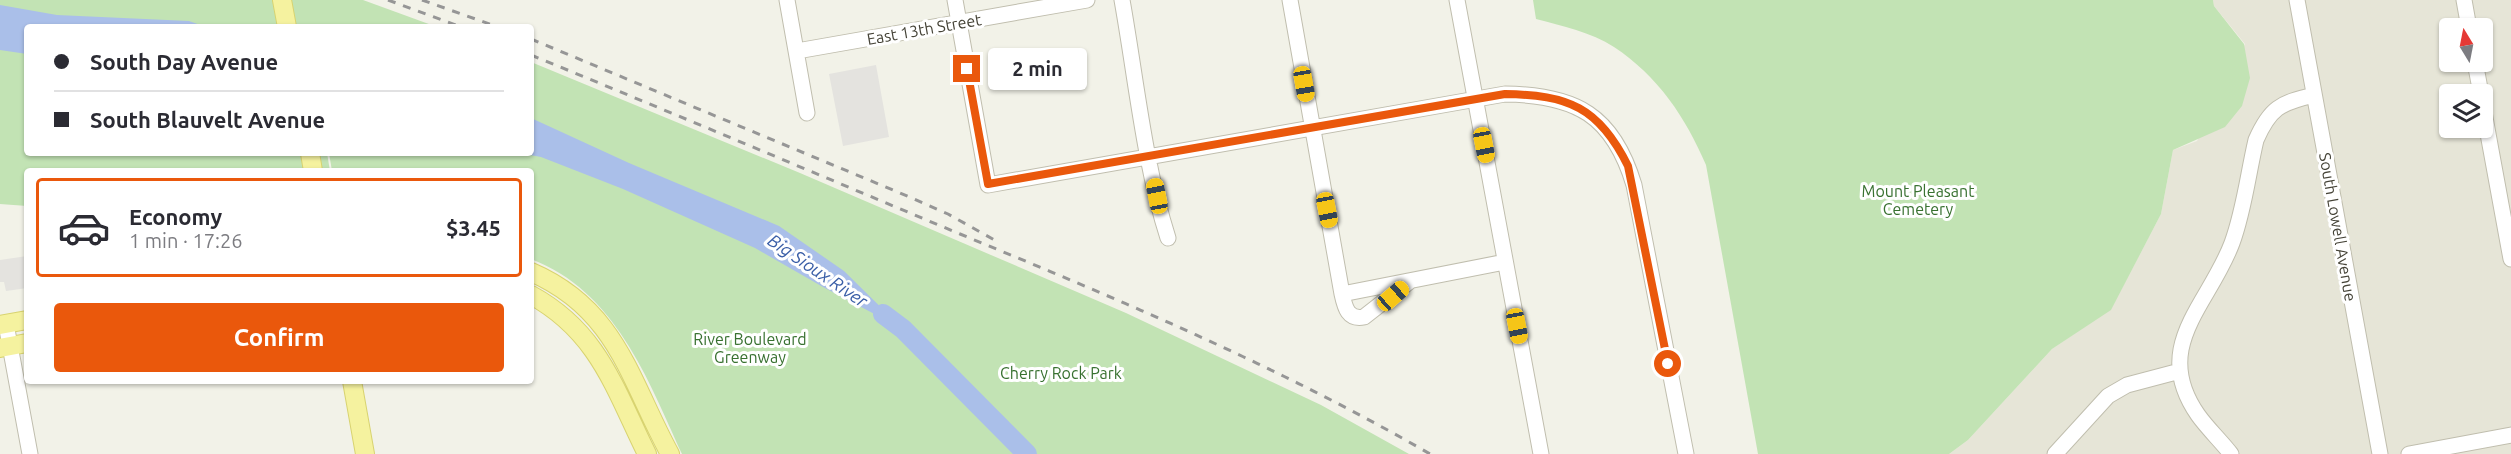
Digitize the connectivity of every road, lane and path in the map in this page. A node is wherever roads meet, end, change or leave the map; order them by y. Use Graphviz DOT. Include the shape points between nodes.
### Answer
graph roads {
  1 [pos="787,0"];
  2 [pos="955,0"];
  3 [pos="1087,0"];
  4 [pos="1122,0"];
  5 [pos="1290,0"];
  6 [pos="1457,0"];
  7 [pos="2297,0"];
  8 [pos="2464,0"];
  9 [pos="282,4"];
  10 [pos="2467,18"];
  11 [pos="959,22"];
  12 [pos="286,24"];
  13 [pos="796,51"];
  14 [pos="2314,95"];
  15 [pos="1475,98"];
  16 [pos="807,113"];
  17 [pos="1311,126"];
  18 [pos="2489,138"];
  19 [pos="1149,156"];
  20 [pos="1168,238"];
  21 [pos="2511,259"];
  22 [pos="1505,262"];
  23 [pos="534,274"];
  24 [pos="1410,281"];
  25 [pos="1342,294"];
  26 [pos="534,296"];
  27 [pos="24,320"];
  28 [pos="3,324"];
  29 [pos="12,346"];
  30 [pos="2180,371"];
  31 [pos="353,384"];
  32 [pos="2511,435"];
  33 [pos="30,454"];
  34 [pos="365,454"];
  35 [pos="646,454"];
  36 [pos="670,454"];
  37 [pos="1541,454"];
  38 [pos="1686,454"];
  39 [pos="2055,454"];
  40 [pos="2231,454"];
  41 [pos="2380,454"];
  42 [pos="2409,454"];
  1 -- 13 [label="street"];
  2 -- 11 [label="street"];
  3 -- 11 [label="street, East 13th Street"];
  4 -- 19 [label="street"];
  5 -- 17 [label="street"];
  6 -- 15 [label="street"];
  7 -- 14 [label="street, South Lowell Avenue"];
  8 -- 10 [label="street"];
  9 -- 12 [label="main road"];
  11 -- 13 [label="street, East 13th Street"];
  11 -- 19 [label="street" via="988,184"];
  13 -- 16 [label="street"];
  14 -- 30 [label="street" via="2283,104 2263,125 2232,243 2184,337"];
  14 -- 41 [label="street, South Lowell Avenue"];
  15 -- 17 [label="street"];
  15 -- 22 [label="street"];
  15 -- 38 [label="street" via="1537,94 1561,99 1584,110 1618,145 1634,185"];
  17 -- 19 [label="street"];
  17 -- 25 [label="street"];
  18 -- 21 [label="street"];
  19 -- 20 [label="street"];
  22 -- 24 [label="street"];
  22 -- 37 [label="street"];
  23 -- 36 [label="main road" via="586,309 615,343"];
  24 -- 25 [label="street"];
  24 -- 25 [label="street" via="1356,319 1349,315"];
  26 -- 35 [label="main road" via="572,324 598,355"];
  27 -- 28 [label="main road"];
  28 -- 29 [label="street"];
  29 -- 33 [label="street"];
  30 -- 39 [label="street" via="2127,385 2108,396"];
  30 -- 40 [label="street" via="2184,389 2198,415"];
  31 -- 34 [label="main road"];
  32 -- 42 [label="street"];
}
